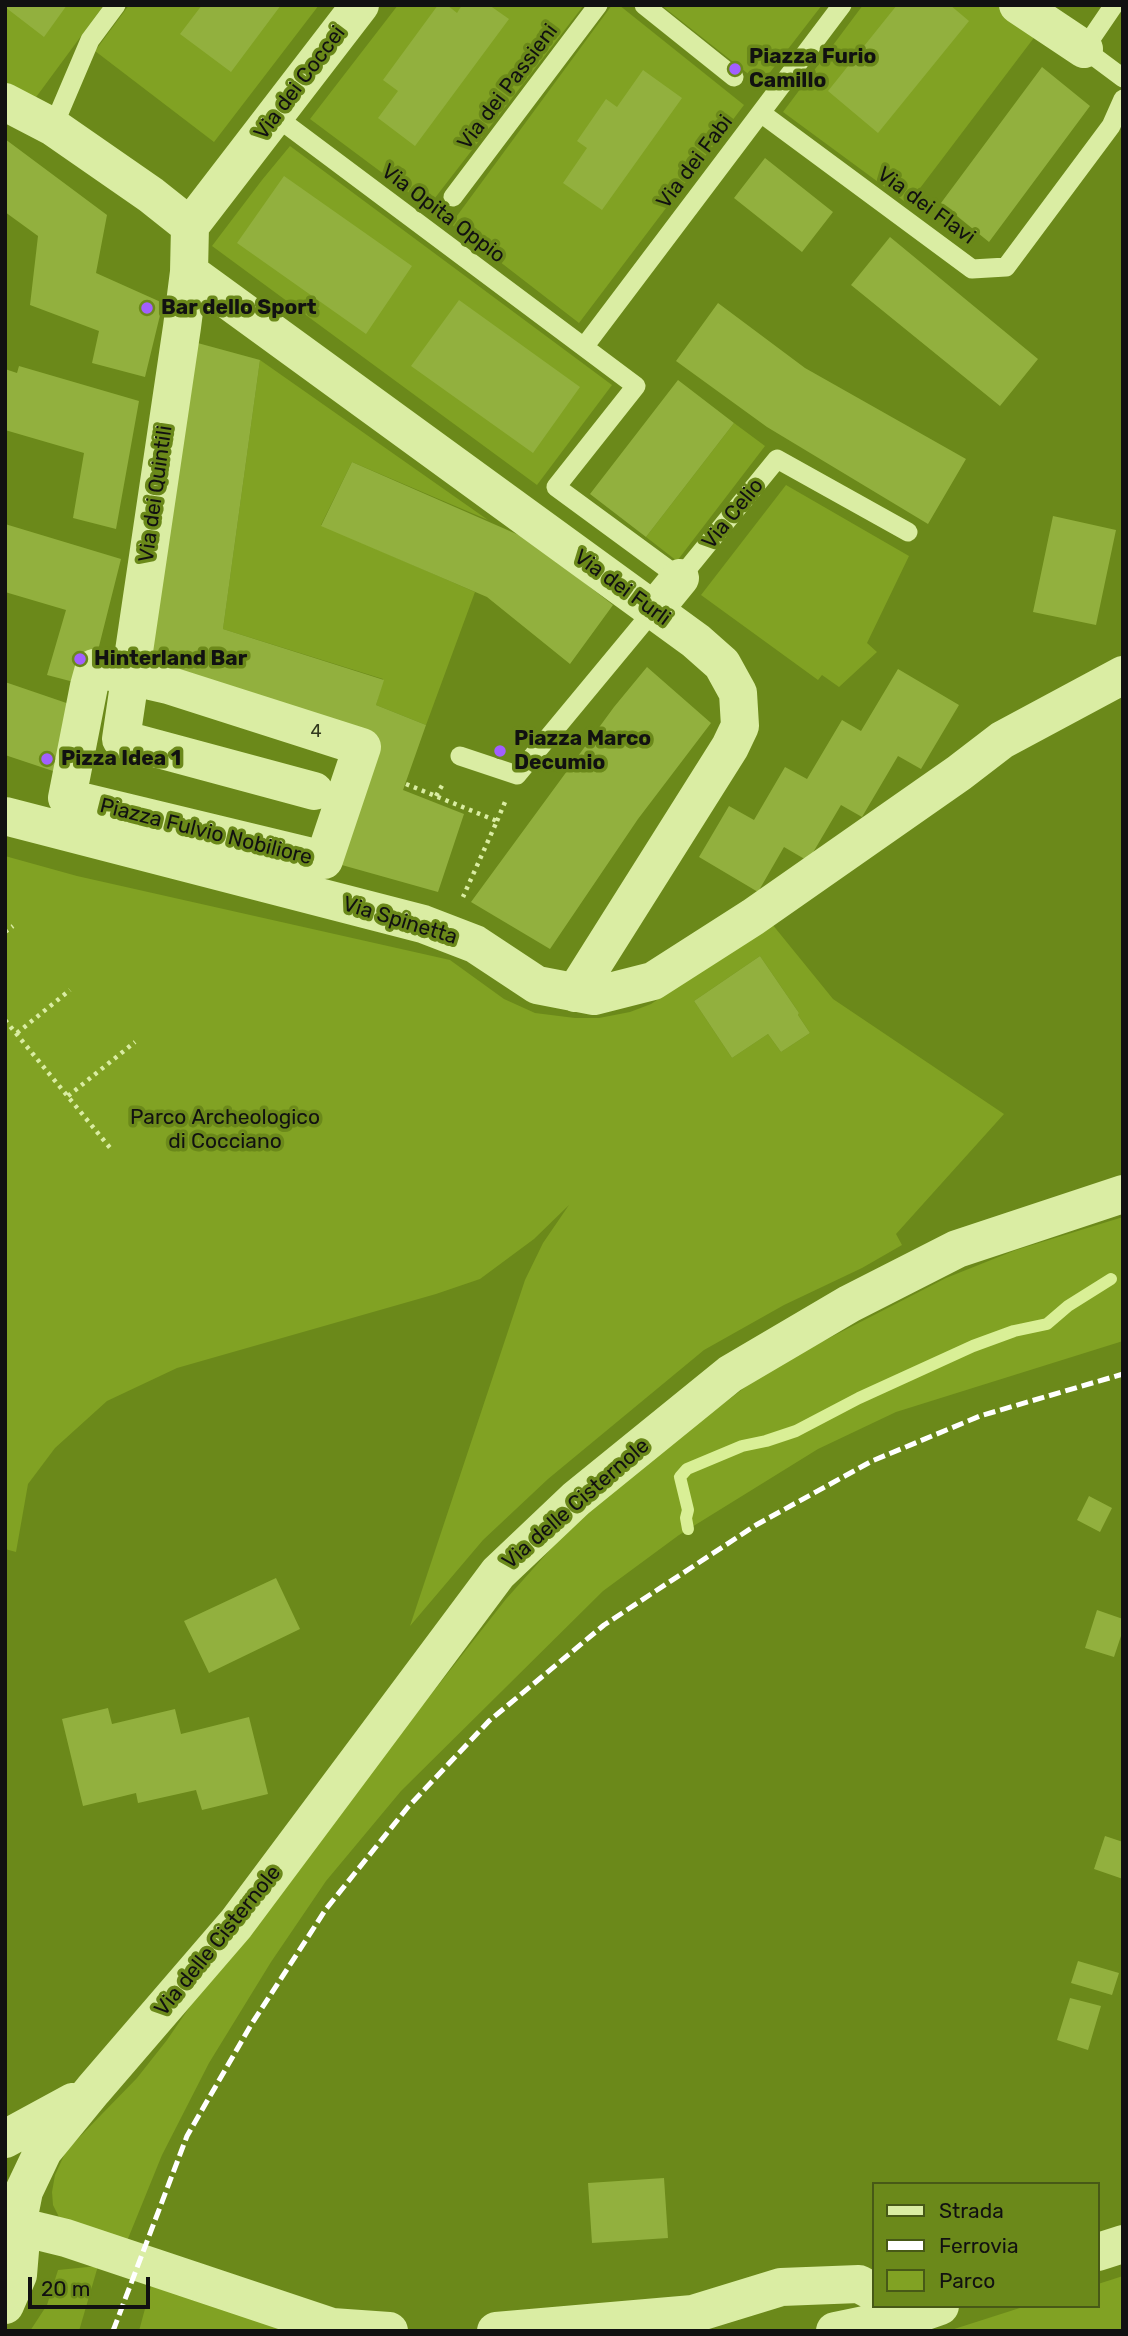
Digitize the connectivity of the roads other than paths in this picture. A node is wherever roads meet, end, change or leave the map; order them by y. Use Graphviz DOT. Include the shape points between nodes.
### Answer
graph roads {
  1 [pos="116,5"];
  2 [pos="360,5"];
  3 [pos="598,5"];
  4 [pos="644,5"];
  5 [pos="842,5"];
  6 [pos="1018,5"];
  7 [pos="1114,5"];
  8 [pos="1084,49"];
  9 [pos="734,77"];
  10 [pos="1123,78"];
  11 [pos="1123,99"];
  12 [pos="28,113"];
  13 [pos="761,113"];
  14 [pos="275,116"];
  15 [pos="453,197"];
  16 [pos="190,226"];
  17 [pos="195,291"];
  18 [pos="584,346"];
  19 [pos="908,532"];
  20 [pos="680,578"];
  21 [pos="653,611"];
  22 [pos="1123,675"];
  23 [pos="131,677"];
  24 [pos="460,756"];
  25 [pos="314,791"];
  26 [pos="5,817"];
  27 [pos="575,993"];
  28 [pos="1123,1194"];
  29 [pos="93,2090"];
  30 [pos="5,2139"];
  31 [pos="11,2213"];
  32 [pos="1123,2244"];
  33 [pos="1100,2251"];
  34 [pos="872,2291"];
  35 [pos="5,2305"];
  36 [pos="920,2309"];
  37 [pos="389,2331"];
  38 [pos="496,2331"];
  39 [pos="835,2331"];
  1 -- 12 [label="lane" via="88,46"];
  2 -- 14 [label="street, Via dei Coccei"];
  3 -- 15 [label="lane, Via dei Passieni"];
  4 -- 9 [label="lane"];
  5 -- 13 [label="lane, Via dei Fabi"];
  6 -- 8 [label="street"];
  7 -- 8 [label="lane"];
  8 -- 10 [label="lane"];
  11 -- 13 [label="lane, Via dei Flavi" via="1111,126 1006,267 972,269"];
  12 -- 16 [label="street"];
  13 -- 18 [label="lane, Via dei Fabi"];
  14 -- 16 [label="street, Via dei Coccei"];
  14 -- 18 [label="lane, Via Opita Oppio"];
  16 -- 17 [label="street, Via dei Quintili"];
  17 -- 21 [label="street, Via dei Furli"];
  17 -- 23 [label="street, Via dei Quintili" via="151,527"];
  18 -- 20 [label="lane, Via Opita Oppio" via="636,386 556,487"];
  19 -- 20 [label="lane, Via Celio" via="777,459"];
  20 -- 21 [label="street, Via Celio"];
  21 -- 24 [label="lane, Via Celio" via="517,775"];
  21 -- 27 [label="street, Via dei Furli" via="722,664 738,693 740,726"];
  22 -- 27 [label="street, Via Spinetta" via="1002,740 753,917 653,981 594,996"];
  23 -- 23 [label="street, Piazza Fulvio Nobiliore" via="94,668 67,798 324,860 362,747"];
  23 -- 25 [label="street" via="121,739"];
  26 -- 27 [label="street, Via Spinetta" via="423,924 475,944 537,985"];
  28 -- 29 [label="street, Via delle Cisternole" via="957,1249 849,1304 730,1374 576,1499 498,1573 236,1924"];
  29 -- 30 [label="street, Via delle Cisternole"];
  29 -- 31 [label="street, Via delle Cisternole" via="43,2151"];
  31 -- 35 [label="street, Via delle Cisternole" via="20,2251 18,2275"];
  31 -- 37 [label="street" via="66,2238 332,2328"];
  32 -- 33 [label="street"];
  34 -- 38 [label="street" via="859,2284 781,2287 693,2314"];
  36 -- 39 [label="street"];
}
